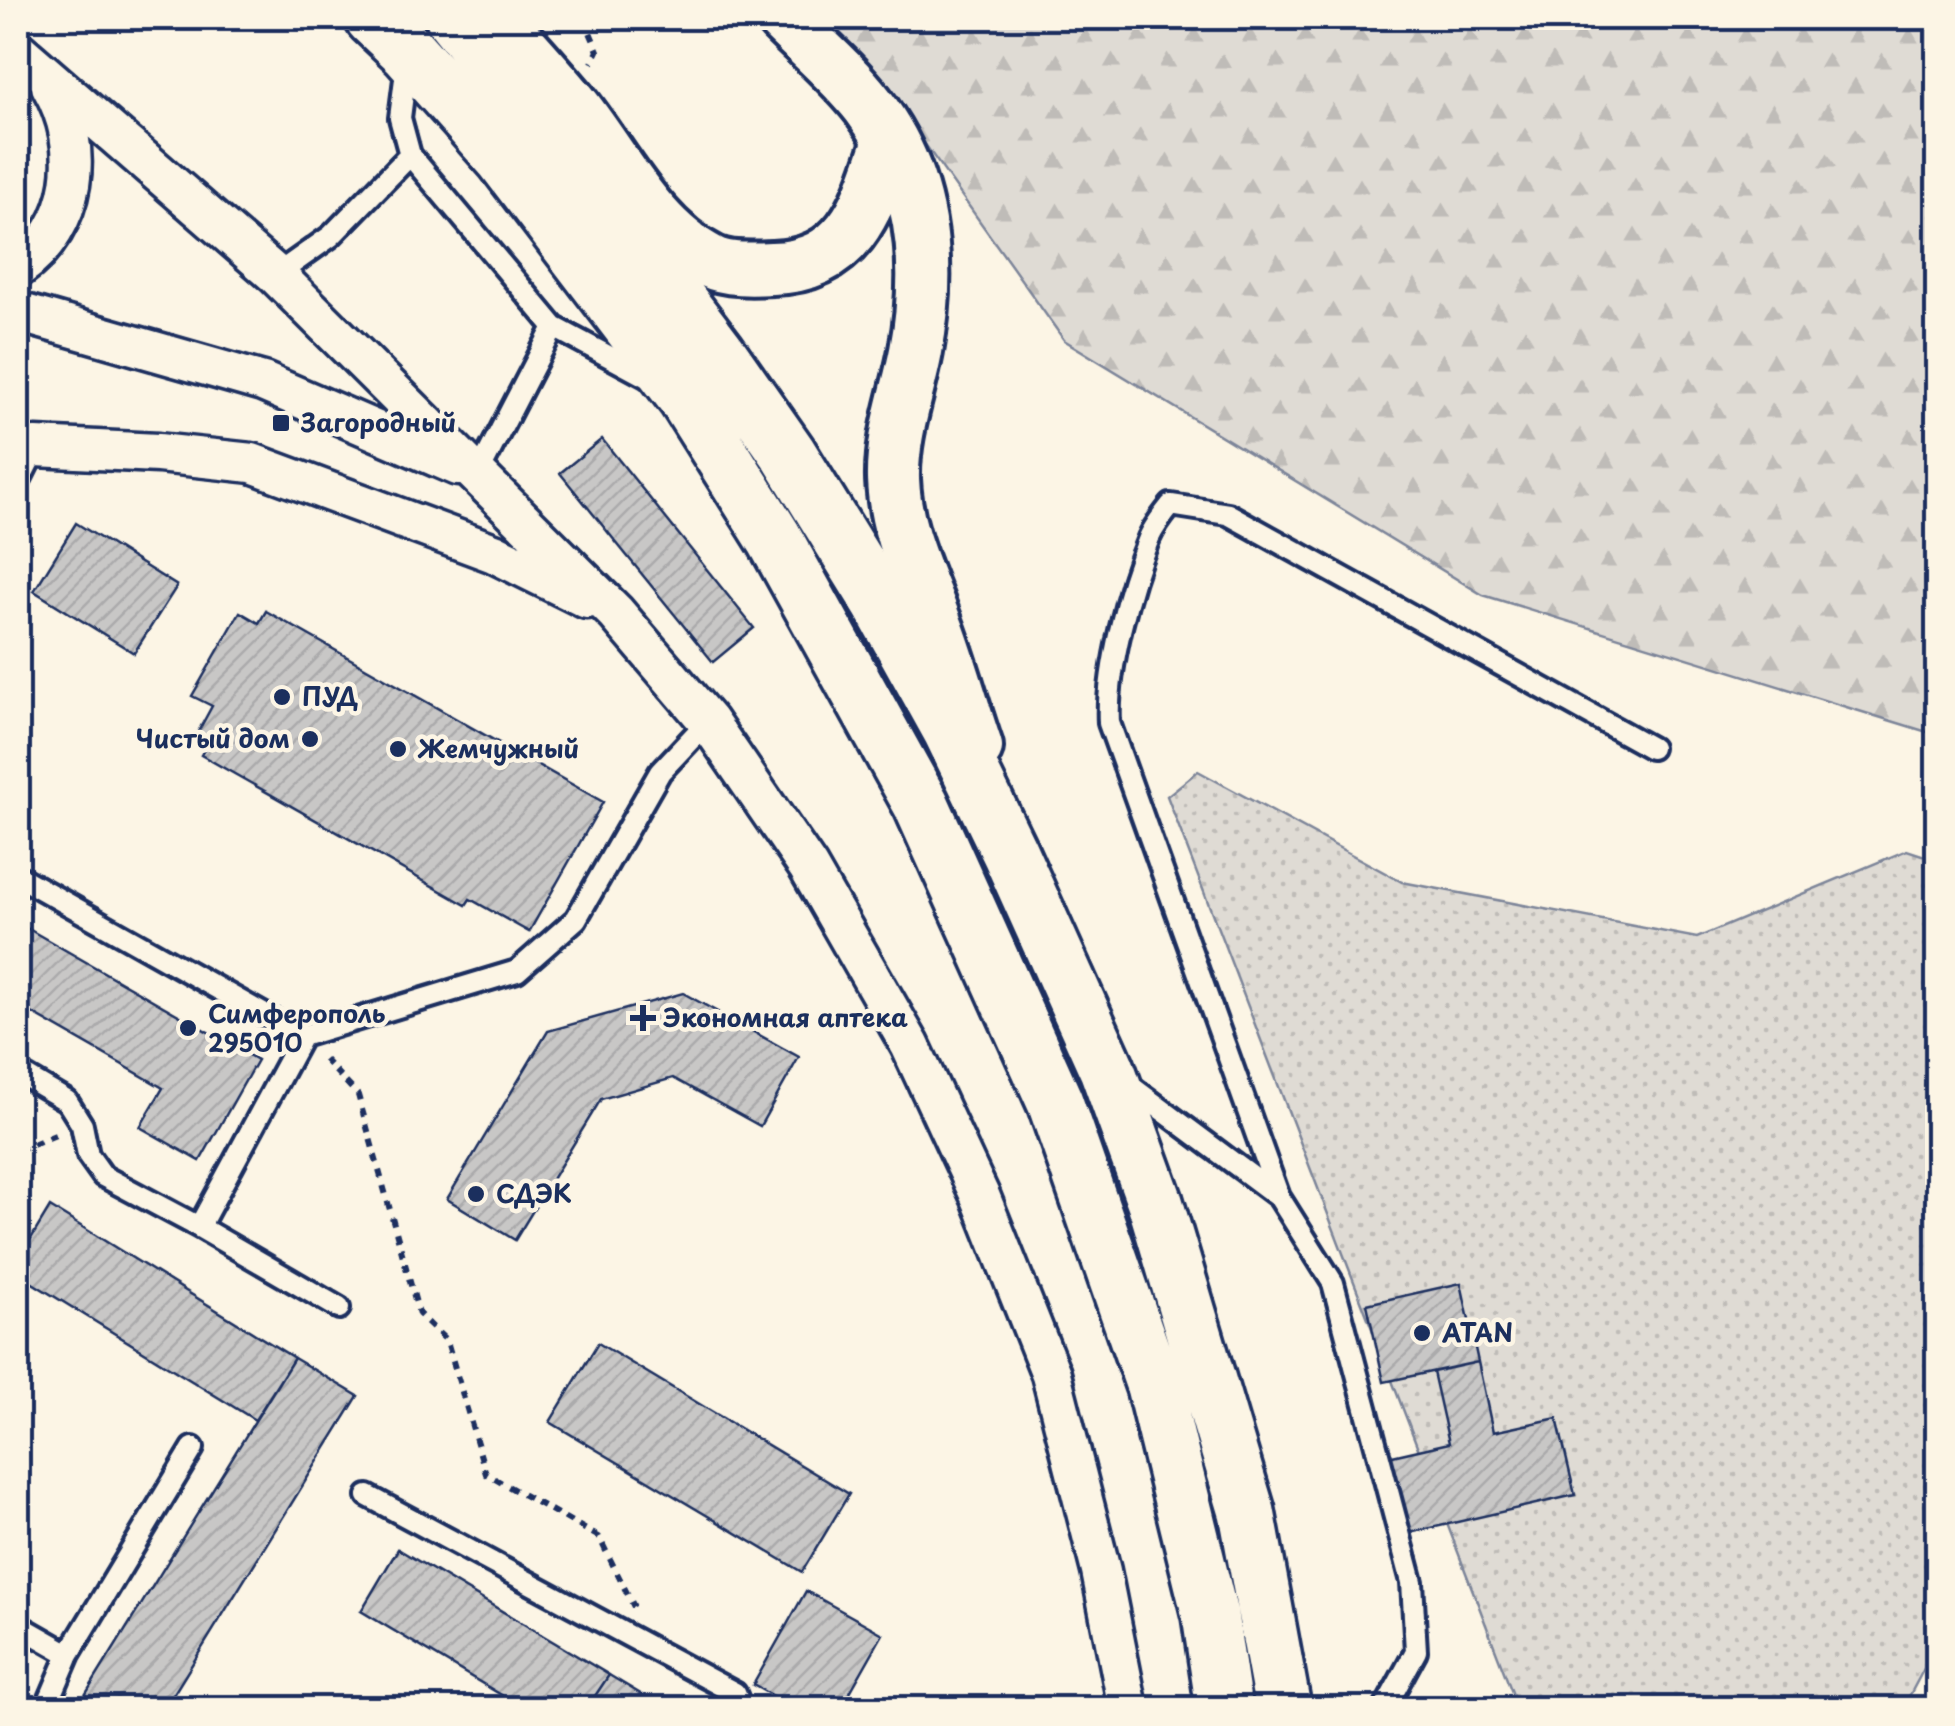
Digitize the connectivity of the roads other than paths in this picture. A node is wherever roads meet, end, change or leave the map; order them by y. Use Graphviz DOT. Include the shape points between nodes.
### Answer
graph roads {
  1 [pos="454,18"];
  2 [pos="496,18"];
  3 [pos="783,18"];
  4 [pos="390,34"];
  5 [pos="31,63"];
  6 [pos="890,141"];
  7 [pos="410,155"];
  8 [pos="18,268"];
  9 [pos="276,275"];
  10 [pos="18,312"];
  11 [pos="554,327"];
  12 [pos="686,398"];
  13 [pos="27,448"];
  14 [pos="478,474"];
  15 [pos="18,483"];
  16 [pos="616,613"];
  17 [pos="708,720"];
  18 [pos="1651,748"];
  19 [pos="1010,853"];
  20 [pos="18,876"];
  21 [pos="302,1036"];
  22 [pos="1107,1069"];
  23 [pos="18,1072"];
  24 [pos="1279,1196"];
  25 [pos="199,1227"];
  26 [pos="340,1308"];
  27 [pos="193,1448"];
  28 [pos="368,1496"];
  29 [pos="18,1625"];
  30 [pos="70,1654"];
  31 [pos="46,1708"];
  32 [pos="742,1708"];
  33 [pos="1128,1708"];
  34 [pos="1224,1708"];
  35 [pos="1283,1708"];
  36 [pos="1385,1708"];
  1 -- 19 [label="main road" via="634,242 788,454 951,731"];
  2 -- 6 [label="main road" via="572,104 662,224 714,264 796,268 836,250 868,204"];
  3 -- 6 [label="main road" via="868,105"];
  4 -- 7 [label="lane"];
  4 -- 12 [label="main road" via="504,159"];
  5 -- 8 [label="street" via="65,110 74,150 71,190 56,228"];
  5 -- 9 [label="street"];
  6 -- 19 [label="main road" via="918,203 926,285 894,445 901,538 939,632"];
  7 -- 9 [label="lane" via="331,236"];
  7 -- 11 [label="lane"];
  9 -- 14 [label="street"];
  10 -- 14 [label="street" via="263,382"];
  11 -- 12 [label="lane"];
  11 -- 14 [label="lane"];
  12 -- 34 [label="main road" via="774,538 921,804 1055,1102 1154,1386 1210,1615"];
  13 -- 15 [label="lane"];
  13 -- 16 [label="street" via="252,463 494,553"];
  14 -- 16 [label="street"];
  16 -- 17 [label="street"];
  17 -- 21 [label="lane" via="660,772 576,919 517,971"];
  17 -- 33 [label="street" via="808,867 910,1045 981,1198 1051,1374"];
  18 -- 24 [label="lane" via="1228,514 1171,505 1150,534 1133,584 1109,723"];
  19 -- 22 [label="main road"];
  20 -- 21 [label="lane"];
  21 -- 25 [label="lane"];
  22 -- 24 [label="lane"];
  22 -- 35 [label="main road" via="1155,1202 1247,1512"];
  23 -- 25 [label="lane" via="68,1102 102,1176"];
  24 -- 36 [label="lane" via="1333,1284 1412,1582 1416,1651"];
  25 -- 26 [label="lane"];
  27 -- 30 [label="lane"];
  28 -- 32 [label="lane" via="735,1693"];
  29 -- 30 [label="lane"];
  30 -- 31 [label="lane"];
}
